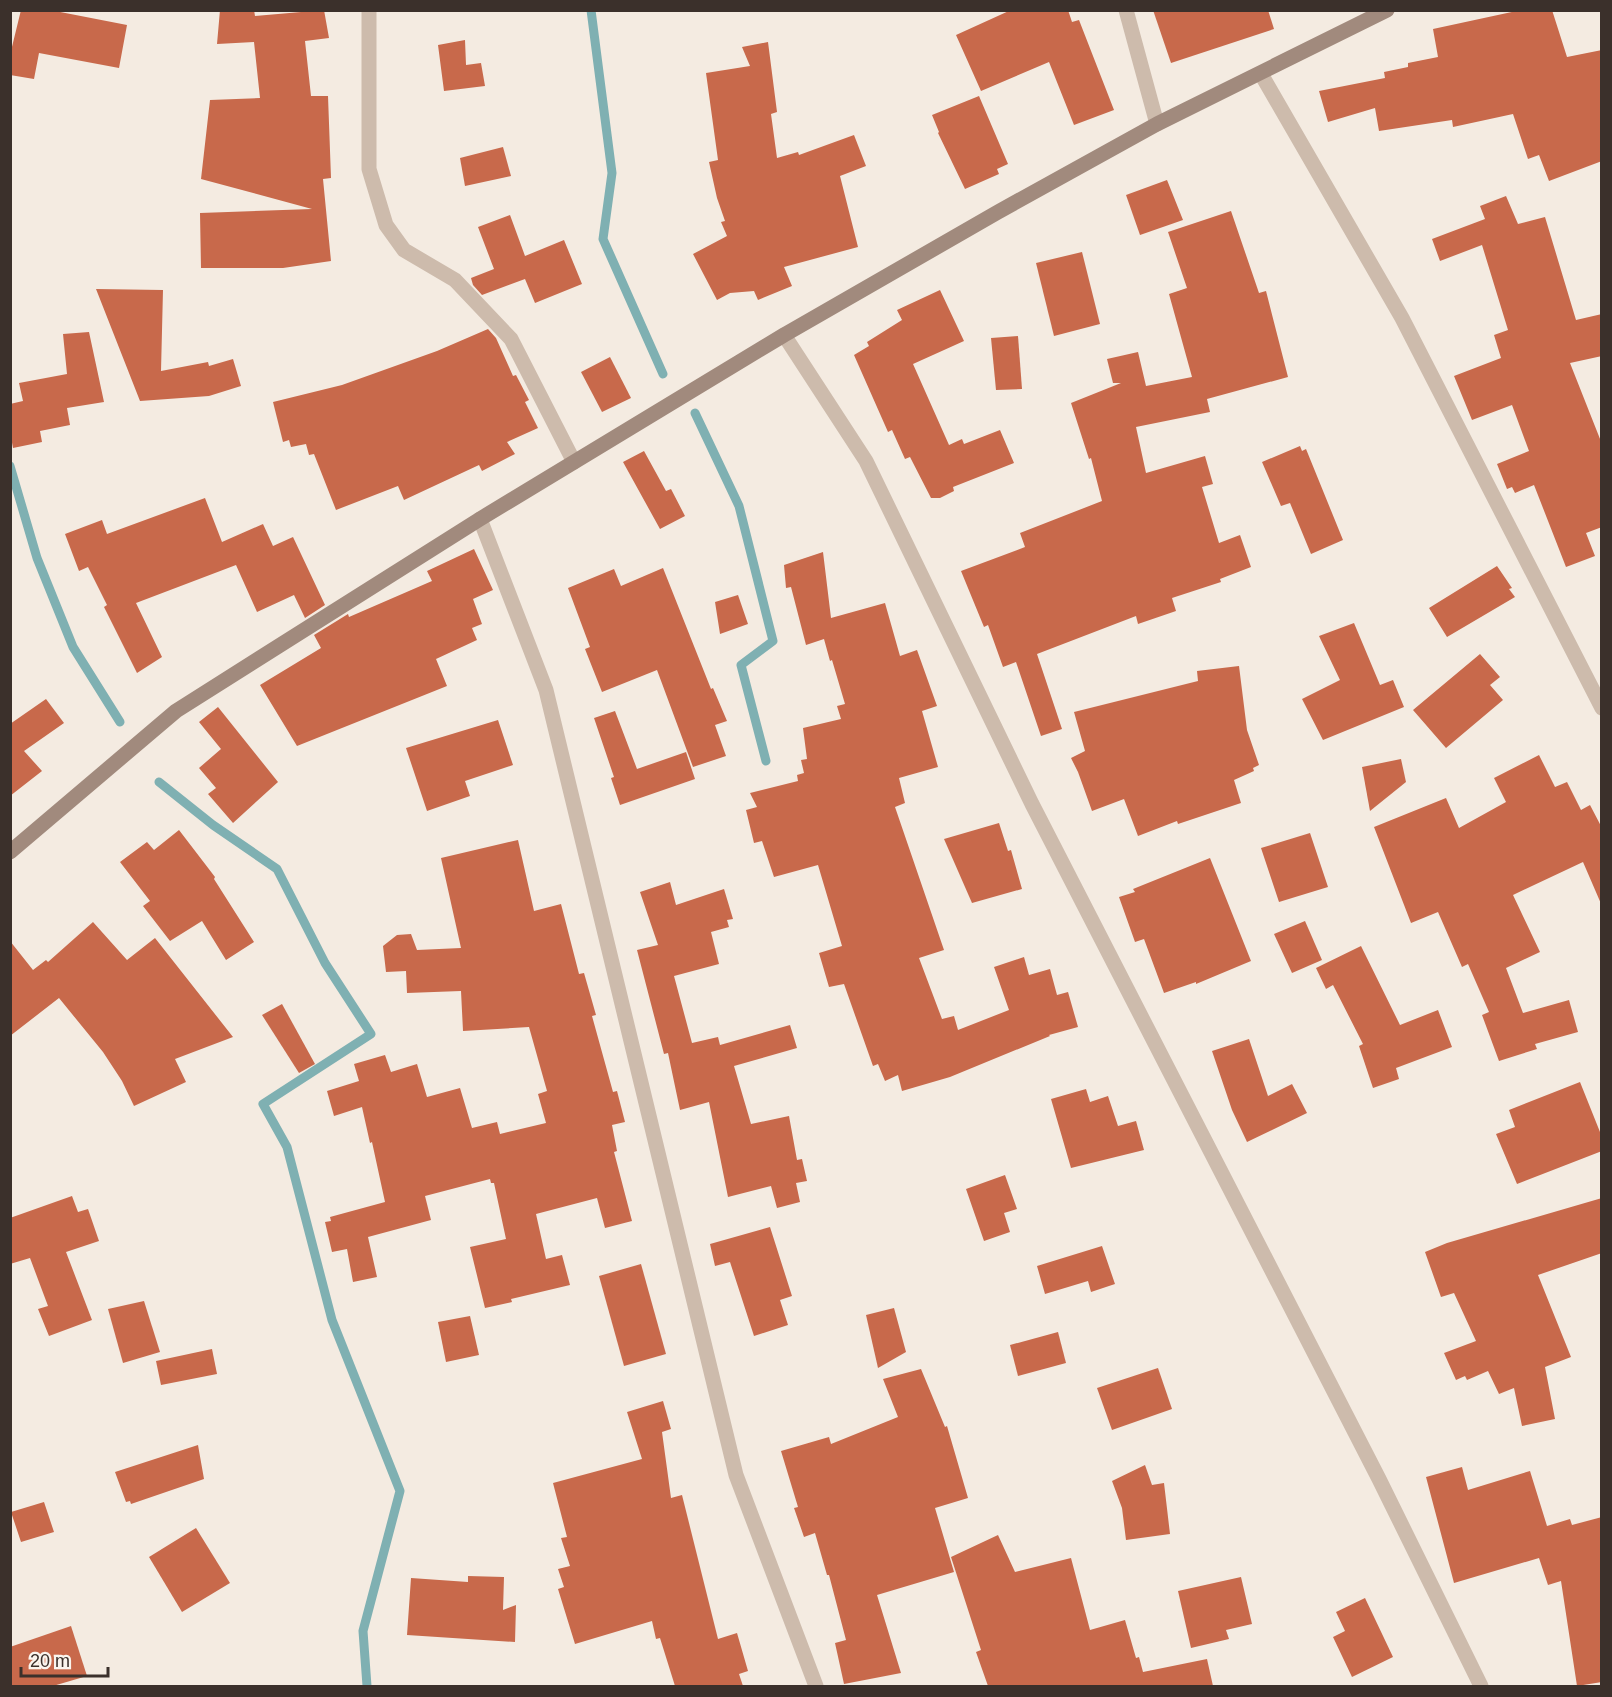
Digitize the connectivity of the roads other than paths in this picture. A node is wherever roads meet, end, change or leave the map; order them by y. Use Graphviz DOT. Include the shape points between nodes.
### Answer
graph roads {
  1 [pos="369,10"];
  2 [pos="1126,10"];
  3 [pos="1387,10"];
  4 [pos="1261,74"];
  5 [pos="1157,123"];
  6 [pos="784,335"];
  7 [pos="574,462"];
  8 [pos="480,519"];
  9 [pos="1602,708"];
  10 [pos="10,852"];
  11 [pos="816,1686"];
  12 [pos="1480,1686"];
  1 -- 7 [label="street" via="369,169 386,225 404,250 455,280 511,339"];
  2 -- 5 [label="street"];
  3 -- 4 [label="street"];
  4 -- 5 [label="street"];
  4 -- 9 [label="street" via="1402,318"];
  5 -- 6 [label="street"];
  6 -- 7 [label="street"];
  6 -- 12 [label="street" via="866,461 1032,804 1379,1479"];
  7 -- 8 [label="street"];
  8 -- 10 [label="street" via="176,711"];
  8 -- 11 [label="street" via="546,690 736,1475"];
}
